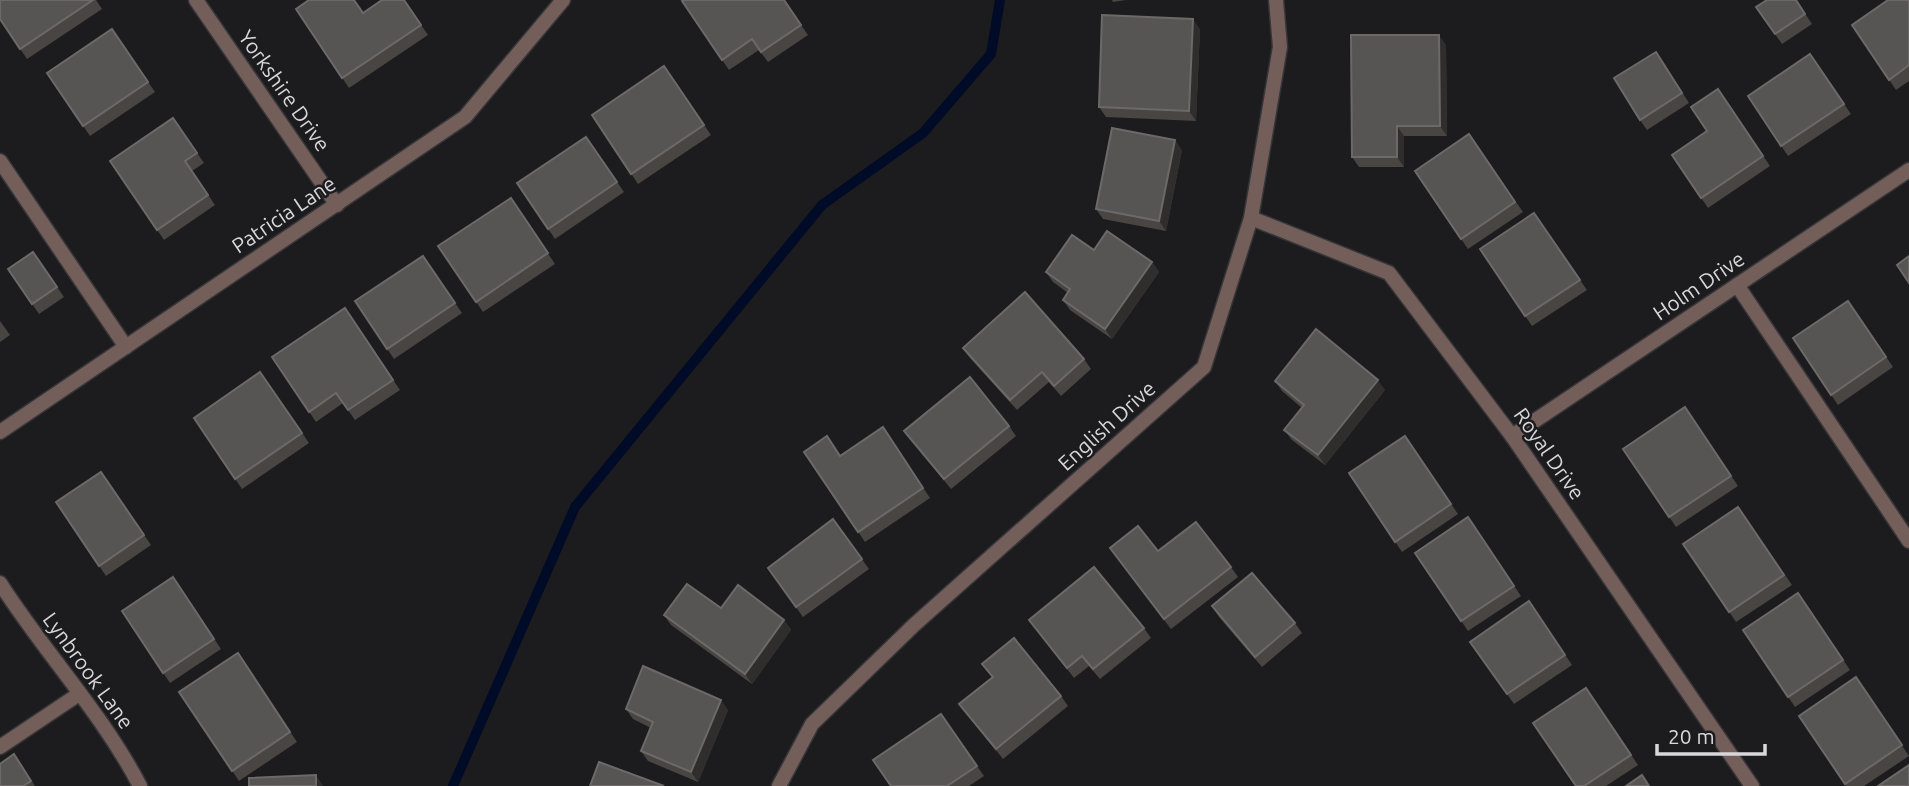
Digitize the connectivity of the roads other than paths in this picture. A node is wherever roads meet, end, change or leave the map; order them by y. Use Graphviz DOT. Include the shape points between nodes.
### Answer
graph roads {
  1 [pos="196,0"];
  2 [pos="563,0"];
  3 [pos="1276,0"];
  4 [pos="0,161"];
  5 [pos="1909,170"];
  6 [pos="337,205"];
  7 [pos="1251,218"];
  8 [pos="1737,285"];
  9 [pos="126,347"];
  10 [pos="0,432"];
  11 [pos="1512,436"];
  12 [pos="1909,541"];
  13 [pos="0,583"];
  14 [pos="79,694"];
  15 [pos="0,747"];
  16 [pos="140,786"];
  17 [pos="779,786"];
  18 [pos="1752,786"];
  1 -- 6 [label="street, Yorkshire Drive"];
  2 -- 6 [label="street, Patricia Lane" via="465,117"];
  3 -- 7 [label="street, English Drive" via="1280,47"];
  4 -- 9 [label="street"];
  5 -- 8 [label="street, Holm Drive"];
  6 -- 9 [label="street, Patricia Lane"];
  7 -- 11 [label="street, Royal Drive" via="1389,273"];
  7 -- 17 [label="street, English Drive" via="1204,367 914,625 812,724"];
  8 -- 11 [label="street, Holm Drive"];
  8 -- 12 [label="street"];
  9 -- 10 [label="street, Patricia Lane"];
  11 -- 18 [label="street, Royal Drive"];
  13 -- 14 [label="street, Lynbrook Lane"];
  14 -- 15 [label="street"];
  14 -- 16 [label="street, Lynbrook Lane" via="124,754"];
}
